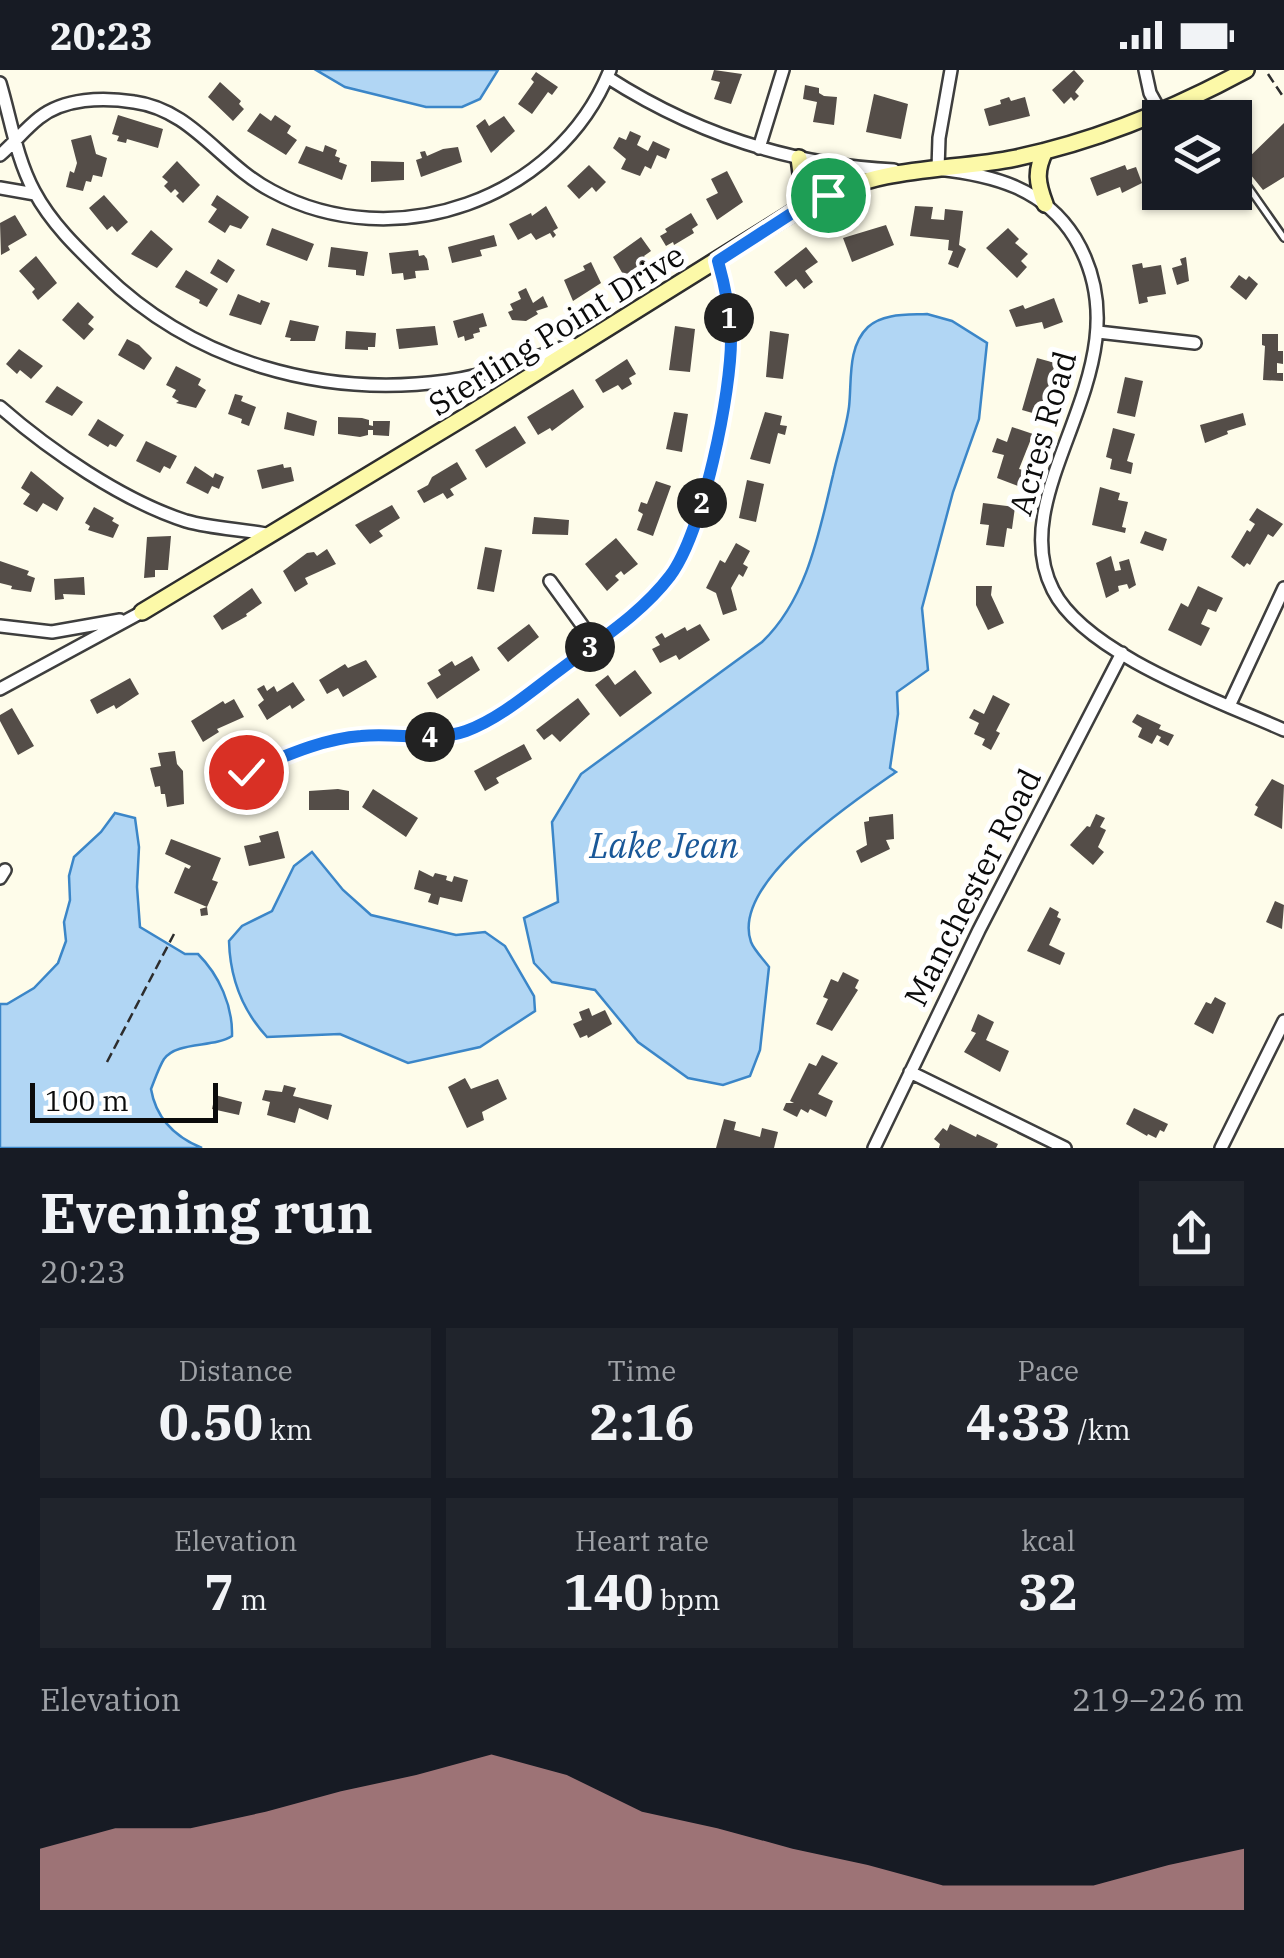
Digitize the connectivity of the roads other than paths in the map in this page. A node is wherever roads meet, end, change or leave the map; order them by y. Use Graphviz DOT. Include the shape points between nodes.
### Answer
graph roads {
  1 [pos="783,70"];
  2 [pos="951,70"];
  3 [pos="1146,70"];
  4 [pos="1246,70"];
  5 [pos="609,73"];
  6 [pos="1,90"];
  7 [pos="1190,97"];
  8 [pos="1154,100"];
  9 [pos="1184,100"];
  10 [pos="1192,100"];
  11 [pos="1142,118"];
  12 [pos="14,143"];
  13 [pos="759,148"];
  14 [pos="1045,151"];
  15 [pos="0,155"];
  16 [pos="800,158"];
  17 [pos="938,169"];
  18 [pos="915,171"];
  19 [pos="0,188"];
  20 [pos="1252,192"];
  21 [pos="36,194"];
  22 [pos="1044,204"];
  23 [pos="800,208"];
  24 [pos="1284,238"];
  25 [pos="718,261"];
  26 [pos="1098,332"];
  27 [pos="602,333"];
  28 [pos="1195,343"];
  29 [pos="0,407"];
  30 [pos="271,535"];
  31 [pos="550,581"];
  32 [pos="1284,588"];
  33 [pos="142,612"];
  34 [pos="0,626"];
  35 [pos="595,643"];
  36 [pos="1122,653"];
  37 [pos="0,689"];
  38 [pos="1229,706"];
  39 [pos="1284,730"];
  40 [pos="246,772"];
  41 [pos="1284,1020"];
  42 [pos="910,1072"];
  43 [pos="874,1148"];
  44 [pos="1065,1148"];
  45 [pos="1221,1148"];
  1 -- 13 [label="street"];
  2 -- 17 [label="street"];
  3 -- 8 [label="street"];
  4 -- 7 [label="street, Sterling Point Drive"];
  5 -- 12 [label="street" via="586,115 537,167 490,196 421,216 357,218 302,205 234,168 176,114 136,102 68,104 39,118"];
  5 -- 13 [label="street" via="692,124"];
  6 -- 12 [label="street"];
  7 -- 9 [label="street, Sterling Point Drive"];
  7 -- 10 [label="lane"];
  11 -- 14 [label="street, Sterling Point Drive"];
  12 -- 15 [label="street"];
  12 -- 21 [label="street"];
  13 -- 16 [label="street"];
  14 -- 17 [label="street, Sterling Point Drive"];
  14 -- 22 [label="street" via="1037,183"];
  16 -- 18 [label="street"];
  16 -- 23 [label="street"];
  17 -- 18 [label="street, Sterling Point Drive"];
  17 -- 22 [label="street, Acres Road" via="997,178"];
  18 -- 23 [label="street, Sterling Point Drive" via="856,184"];
  19 -- 21 [label="street"];
  20 -- 24 [label="lane"];
  21 -- 27 [label="street" via="72,242 144,309 206,347 304,378 378,385 452,380"];
  22 -- 26 [label="street, Acres Road" via="1085,256"];
  23 -- 25 [label="street, Sterling Point Drive"];
  25 -- 27 [label="street, Sterling Point Drive"];
  25 -- 35 [label="street" via="730,364 695,530 658,592"];
  26 -- 28 [label="street"];
  26 -- 36 [label="street, Acres Road" via="1048,496 1042,558 1063,607"];
  27 -- 30 [label="street, Sterling Point Drive"];
  29 -- 30 [label="street" via="78,467 150,504 184,520"];
  30 -- 33 [label="street, Sterling Point Drive"];
  31 -- 35 [label="street"];
  32 -- 38 [label="street"];
  33 -- 34 [label="street, Sterling Point Drive" via="78,630"];
  33 -- 37 [label="street"];
  35 -- 40 [label="street" via="470,730 333,740"];
  36 -- 38 [label="street, Acres Road"];
  36 -- 42 [label="street, Manchester Road"];
  38 -- 39 [label="street, Acres Road"];
  41 -- 45 [label="street"];
  42 -- 43 [label="street, Manchester Road"];
  42 -- 44 [label="street"];
}
